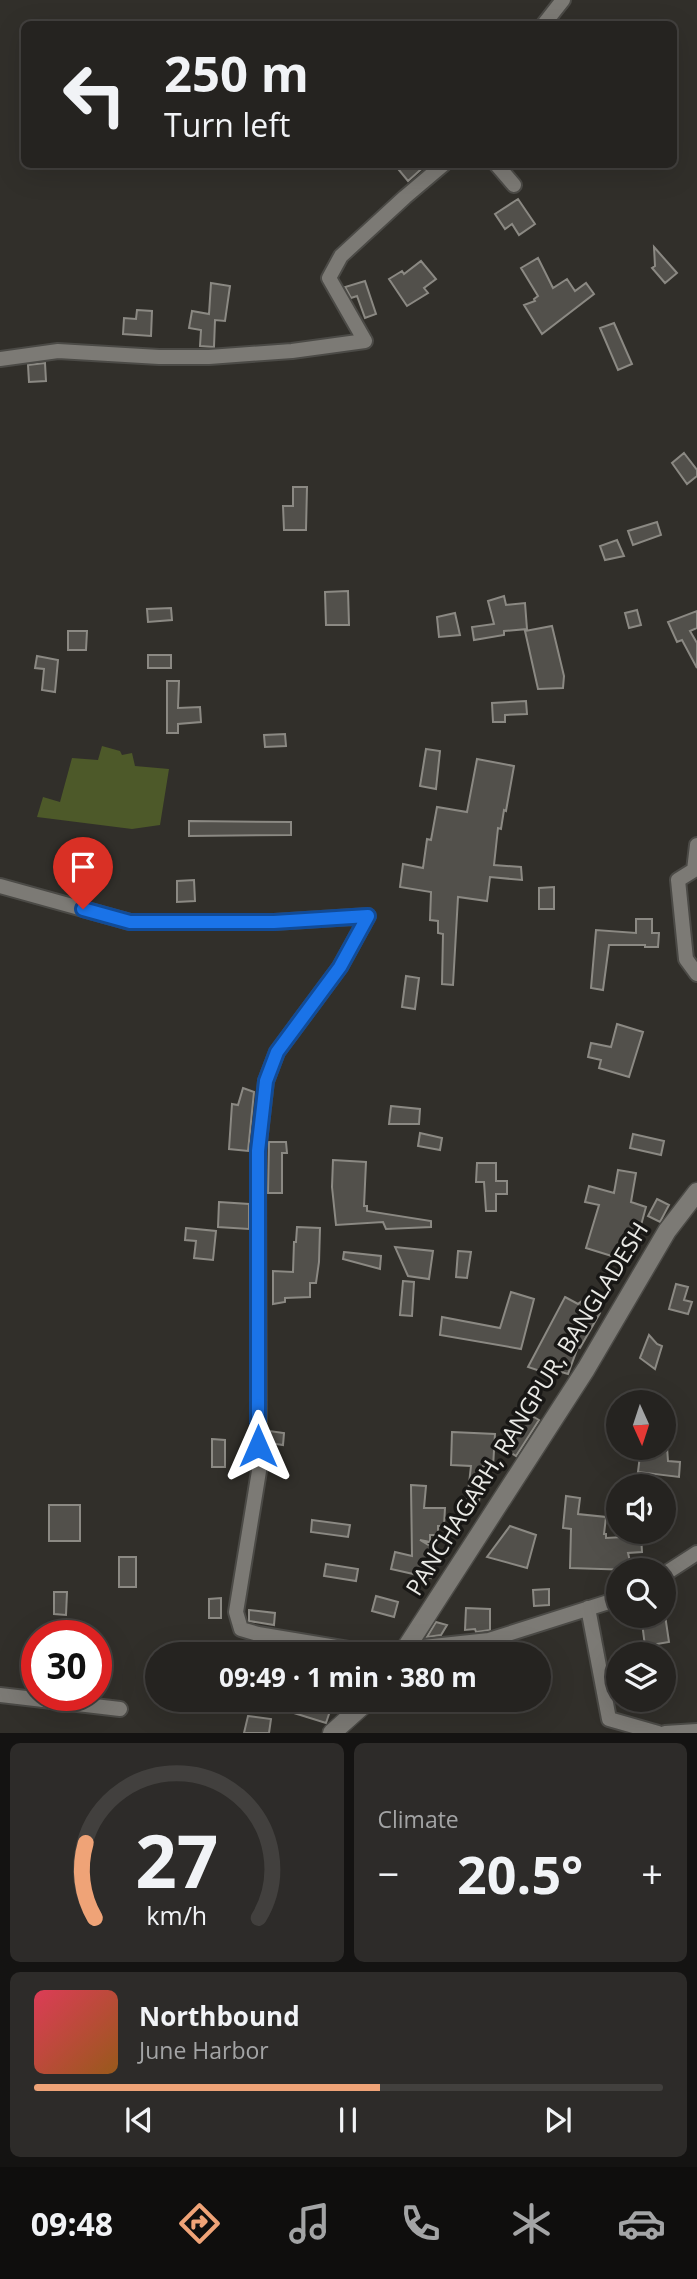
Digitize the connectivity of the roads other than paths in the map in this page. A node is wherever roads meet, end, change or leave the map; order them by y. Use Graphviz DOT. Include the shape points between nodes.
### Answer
graph roads {
  1 [pos="563,0"];
  2 [pos="546,21"];
  3 [pos="439,168"];
  4 [pos="499,168"];
  5 [pos="514,185"];
  6 [pos="0,359"];
  7 [pos="697,845"];
  8 [pos="0,886"];
  9 [pos="697,974"];
  10 [pos="697,1192"];
  11 [pos="697,1553"];
  12 [pos="676,1566"];
  13 [pos="606,1603"];
  14 [pos="588,1608"];
  15 [pos="306,1642"];
  16 [pos="409,1642"];
  17 [pos="475,1642"];
  18 [pos="0,1695"];
  19 [pos="120,1709"];
  20 [pos="355,1712"];
  21 [pos="697,1731"];
  22 [pos="332,1733"];
  23 [pos="658,1733"];
  24 [pos="665,1733"];
  1 -- 2 [label="street"];
  3 -- 6 [label="street" via="341,256 329,278 365,341 209,356 58,351"];
  4 -- 5 [label="street"];
  7 -- 9 [label="street" via="694,870 678,880 686,959"];
  8 -- 15 [label="street" via="130,922 274,922 368,916 340,967 277,1052 266,1081 258,1151 259,1471 236,1612 241,1629"];
  10 -- 16 [label="street, PANCHAGARH, RANGPUR, BANGLADESH" via="667,1231 586,1369"];
  11 -- 12 [label="street"];
  13 -- 14 [label="street"];
  14 -- 17 [label="street"];
  14 -- 23 [label="street" via="608,1719"];
  18 -- 19 [label="street"];
  20 -- 22 [label="street"];
  21 -- 24 [label="street"];
}
